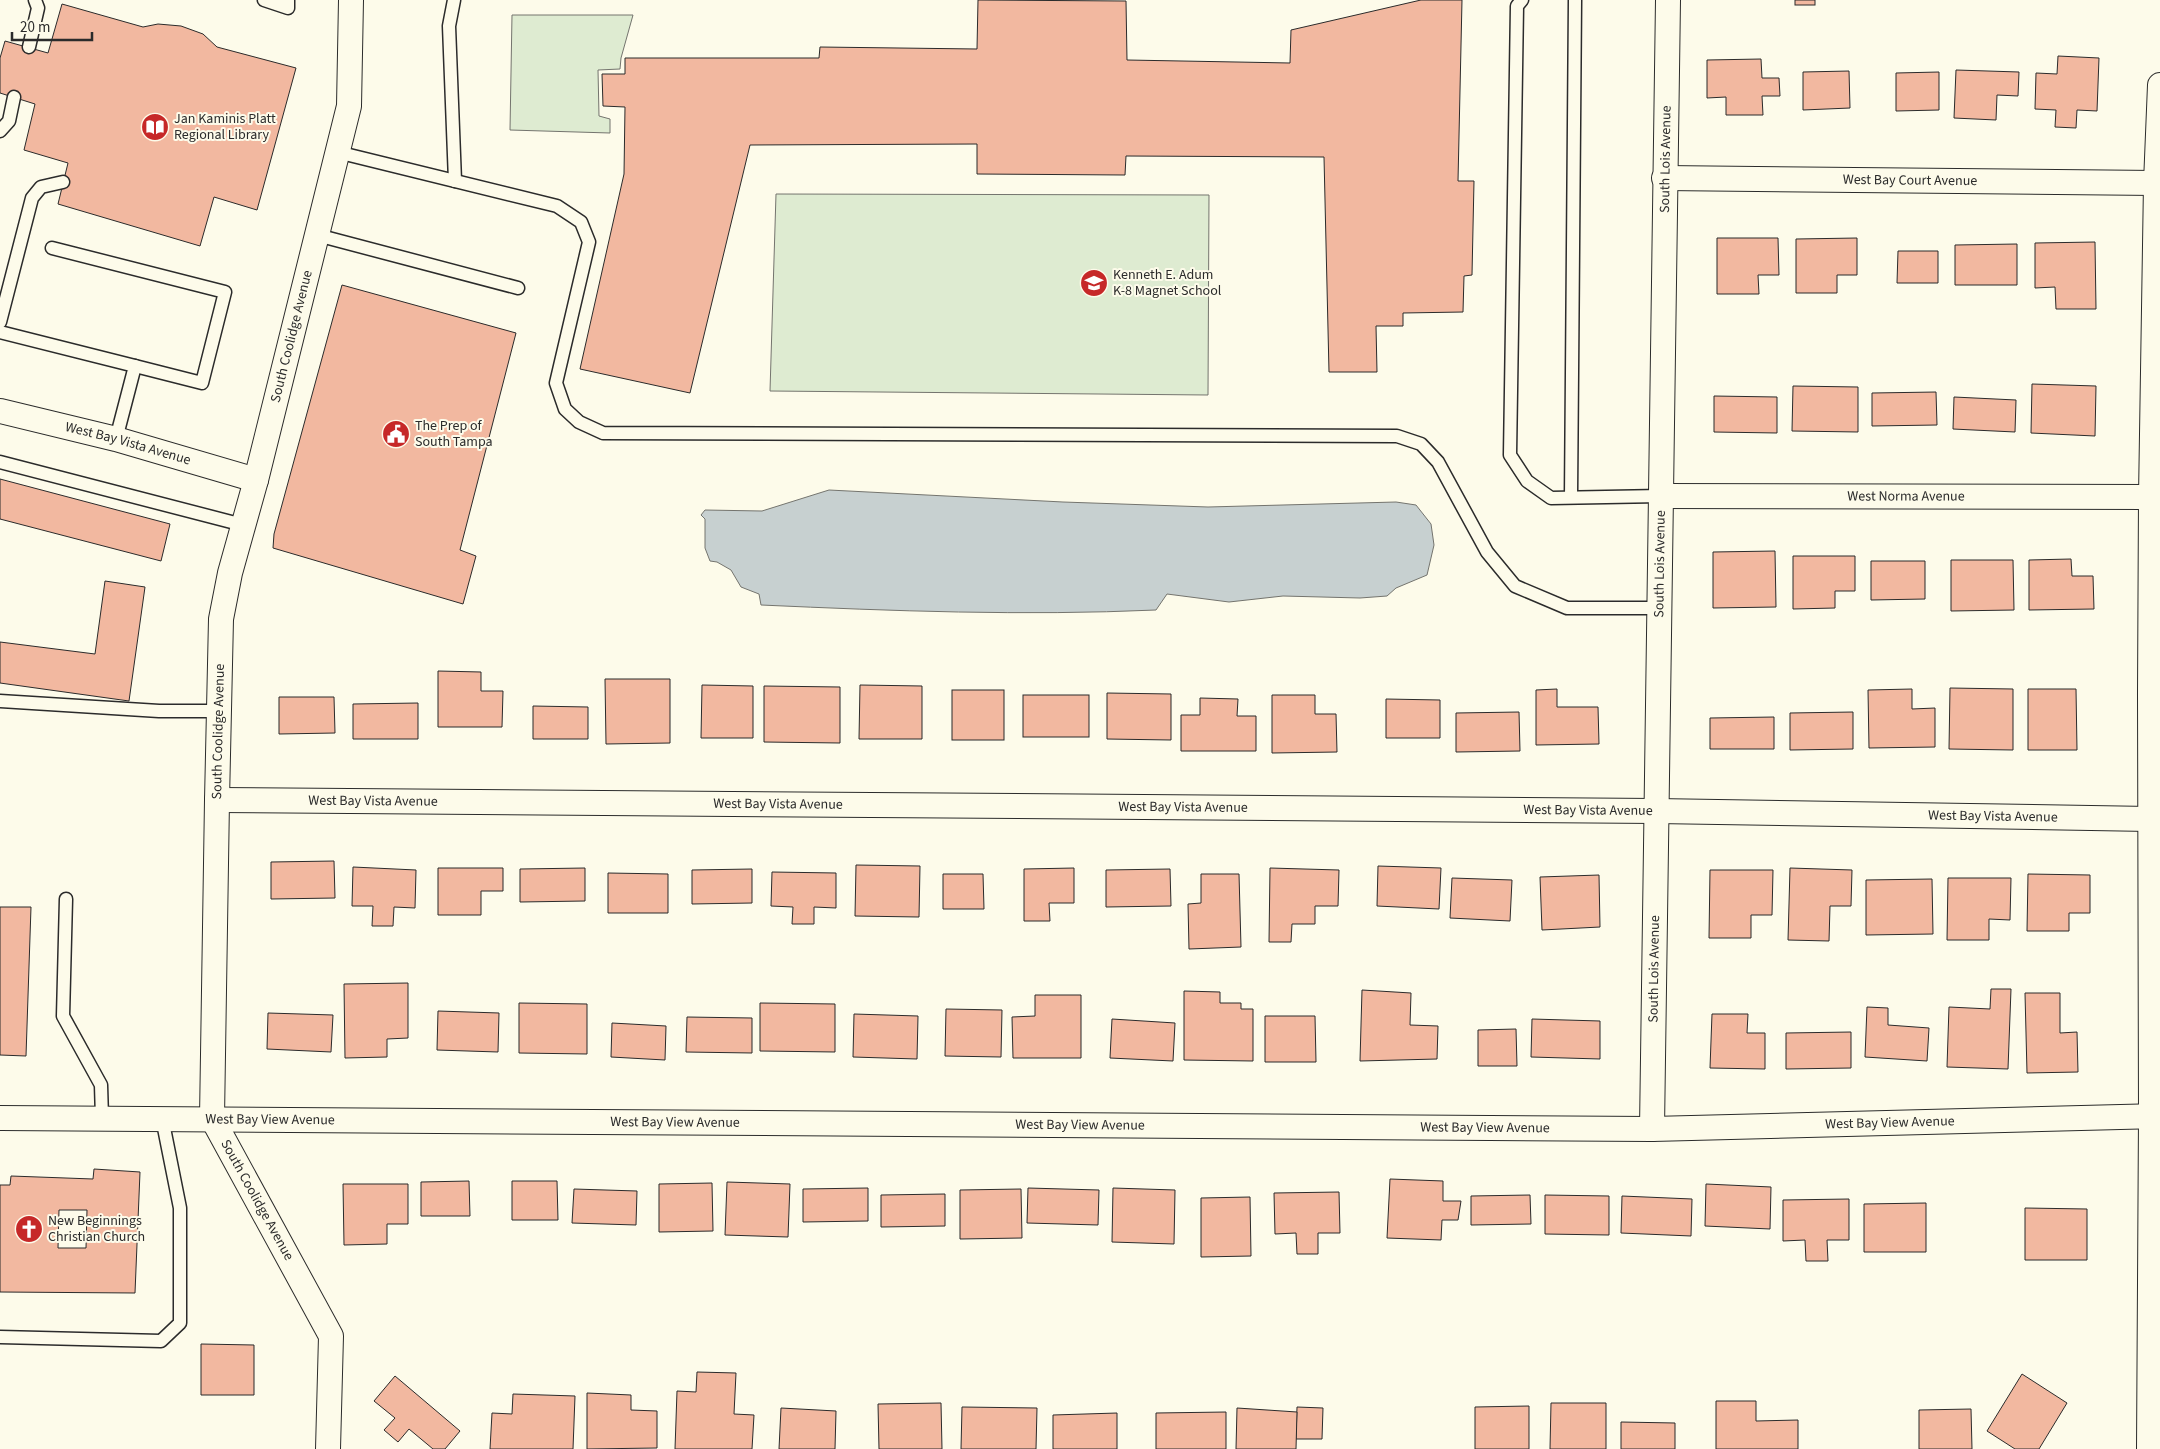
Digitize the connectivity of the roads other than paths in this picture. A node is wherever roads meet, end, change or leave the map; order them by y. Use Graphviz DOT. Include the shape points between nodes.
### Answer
graph roads {
  1 [pos="35,0"];
  2 [pos="264,0"];
  3 [pos="288,0"];
  4 [pos="351,0"];
  5 [pos="454,0"];
  6 [pos="1522,0"];
  7 [pos="1575,0"];
  8 [pos="1668,0"];
  9 [pos="29,47"];
  10 [pos="2160,85"];
  11 [pos="14,97"];
  12 [pos="0,131"];
  13 [pos="337,152"];
  14 [pos="1664,178"];
  15 [pos="454,181"];
  16 [pos="64,182"];
  17 [pos="2156,183"];
  18 [pos="317,235"];
  19 [pos="52,248"];
  20 [pos="518,288"];
  21 [pos="2158,298"];
  22 [pos="0,322"];
  23 [pos="0,332"];
  24 [pos="135,366"];
  25 [pos="0,411"];
  26 [pos="116,439"];
  27 [pos="0,462"];
  28 [pos="256,480"];
  29 [pos="1661,496"];
  30 [pos="1571,497"];
  31 [pos="2151,497"];
  32 [pos="243,525"];
  33 [pos="1660,608"];
  34 [pos="2155,695"];
  35 [pos="0,701"];
  36 [pos="218,711"];
  37 [pos="217,800"];
  38 [pos="1656,811"];
  39 [pos="2150,819"];
  40 [pos="66,899"];
  41 [pos="2156,1116"];
  42 [pos="0,1118"];
  43 [pos="102,1118"];
  44 [pos="162,1118"];
  45 [pos="212,1118"];
  46 [pos="1652,1129"];
  47 [pos="0,1337"];
  48 [pos="328,1449"];
  49 [pos="2149,1449"];
  1 -- 9 [label="lane" via="38,8"];
  2 -- 3 [label="lane" via="288,8"];
  4 -- 13 [label="street, South Coolidge Avenue" via="349,106"];
  5 -- 15 [label="lane" via="449,26"];
  6 -- 30 [label="lane" via="1518,6 1510,455 1527,481 1551,498"];
  7 -- 30 [label="lane"];
  8 -- 14 [label="street, South Lois Avenue"];
  10 -- 17 [label="street"];
  11 -- 12 [label="lane" via="9,121"];
  13 -- 15 [label="lane"];
  13 -- 18 [label="street, South Coolidge Avenue"];
  14 -- 17 [label="street, West Bay Court Avenue"];
  14 -- 29 [label="street, South Lois Avenue"];
  15 -- 33 [label="lane" via="558,206 581,222 589,242 556,383 565,409 579,422 603,433 1397,436 1421,444 1438,462 1487,552 1515,586 1567,608"];
  16 -- 22 [label="lane" via="41,187 32,198"];
  17 -- 21 [label="street"];
  18 -- 20 [label="lane"];
  18 -- 28 [label="street, South Coolidge Avenue"];
  19 -- 24 [label="lane" via="225,292 202,383"];
  21 -- 31 [label="street"];
  23 -- 24 [label="lane"];
  24 -- 26 [label="lane"];
  25 -- 26 [label="street, West Bay Vista Avenue"];
  26 -- 28 [label="street, West Bay Vista Avenue"];
  27 -- 32 [label="lane"];
  28 -- 32 [label="street, South Coolidge Avenue"];
  29 -- 30 [label="lane"];
  29 -- 31 [label="street, West Norma Avenue"];
  29 -- 33 [label="street, South Lois Avenue"];
  31 -- 34 [label="street"];
  32 -- 36 [label="street, South Coolidge Avenue" via="221,619"];
  33 -- 38 [label="street, South Lois Avenue"];
  34 -- 39 [label="street"];
  35 -- 36 [label="lane" via="159,711"];
  36 -- 37 [label="street, South Coolidge Avenue"];
  37 -- 38 [label="street, West Bay Vista Avenue"];
  37 -- 45 [label="street, South Coolidge Avenue"];
  38 -- 39 [label="street, West Bay Vista Avenue"];
  38 -- 46 [label="street, South Lois Avenue"];
  39 -- 41 [label="street"];
  40 -- 43 [label="lane" via="63,1016 101,1085"];
  41 -- 46 [label="street, West Bay View Avenue"];
  41 -- 49 [label="street"];
  42 -- 43 [label="street, West Bay View Avenue"];
  43 -- 44 [label="street, West Bay View Avenue"];
  44 -- 45 [label="street, West Bay View Avenue"];
  44 -- 47 [label="lane" via="180,1208 180,1324 161,1341"];
  45 -- 46 [label="street, West Bay View Avenue"];
  45 -- 48 [label="street, South Coolidge Avenue" via="331,1336"];
}
